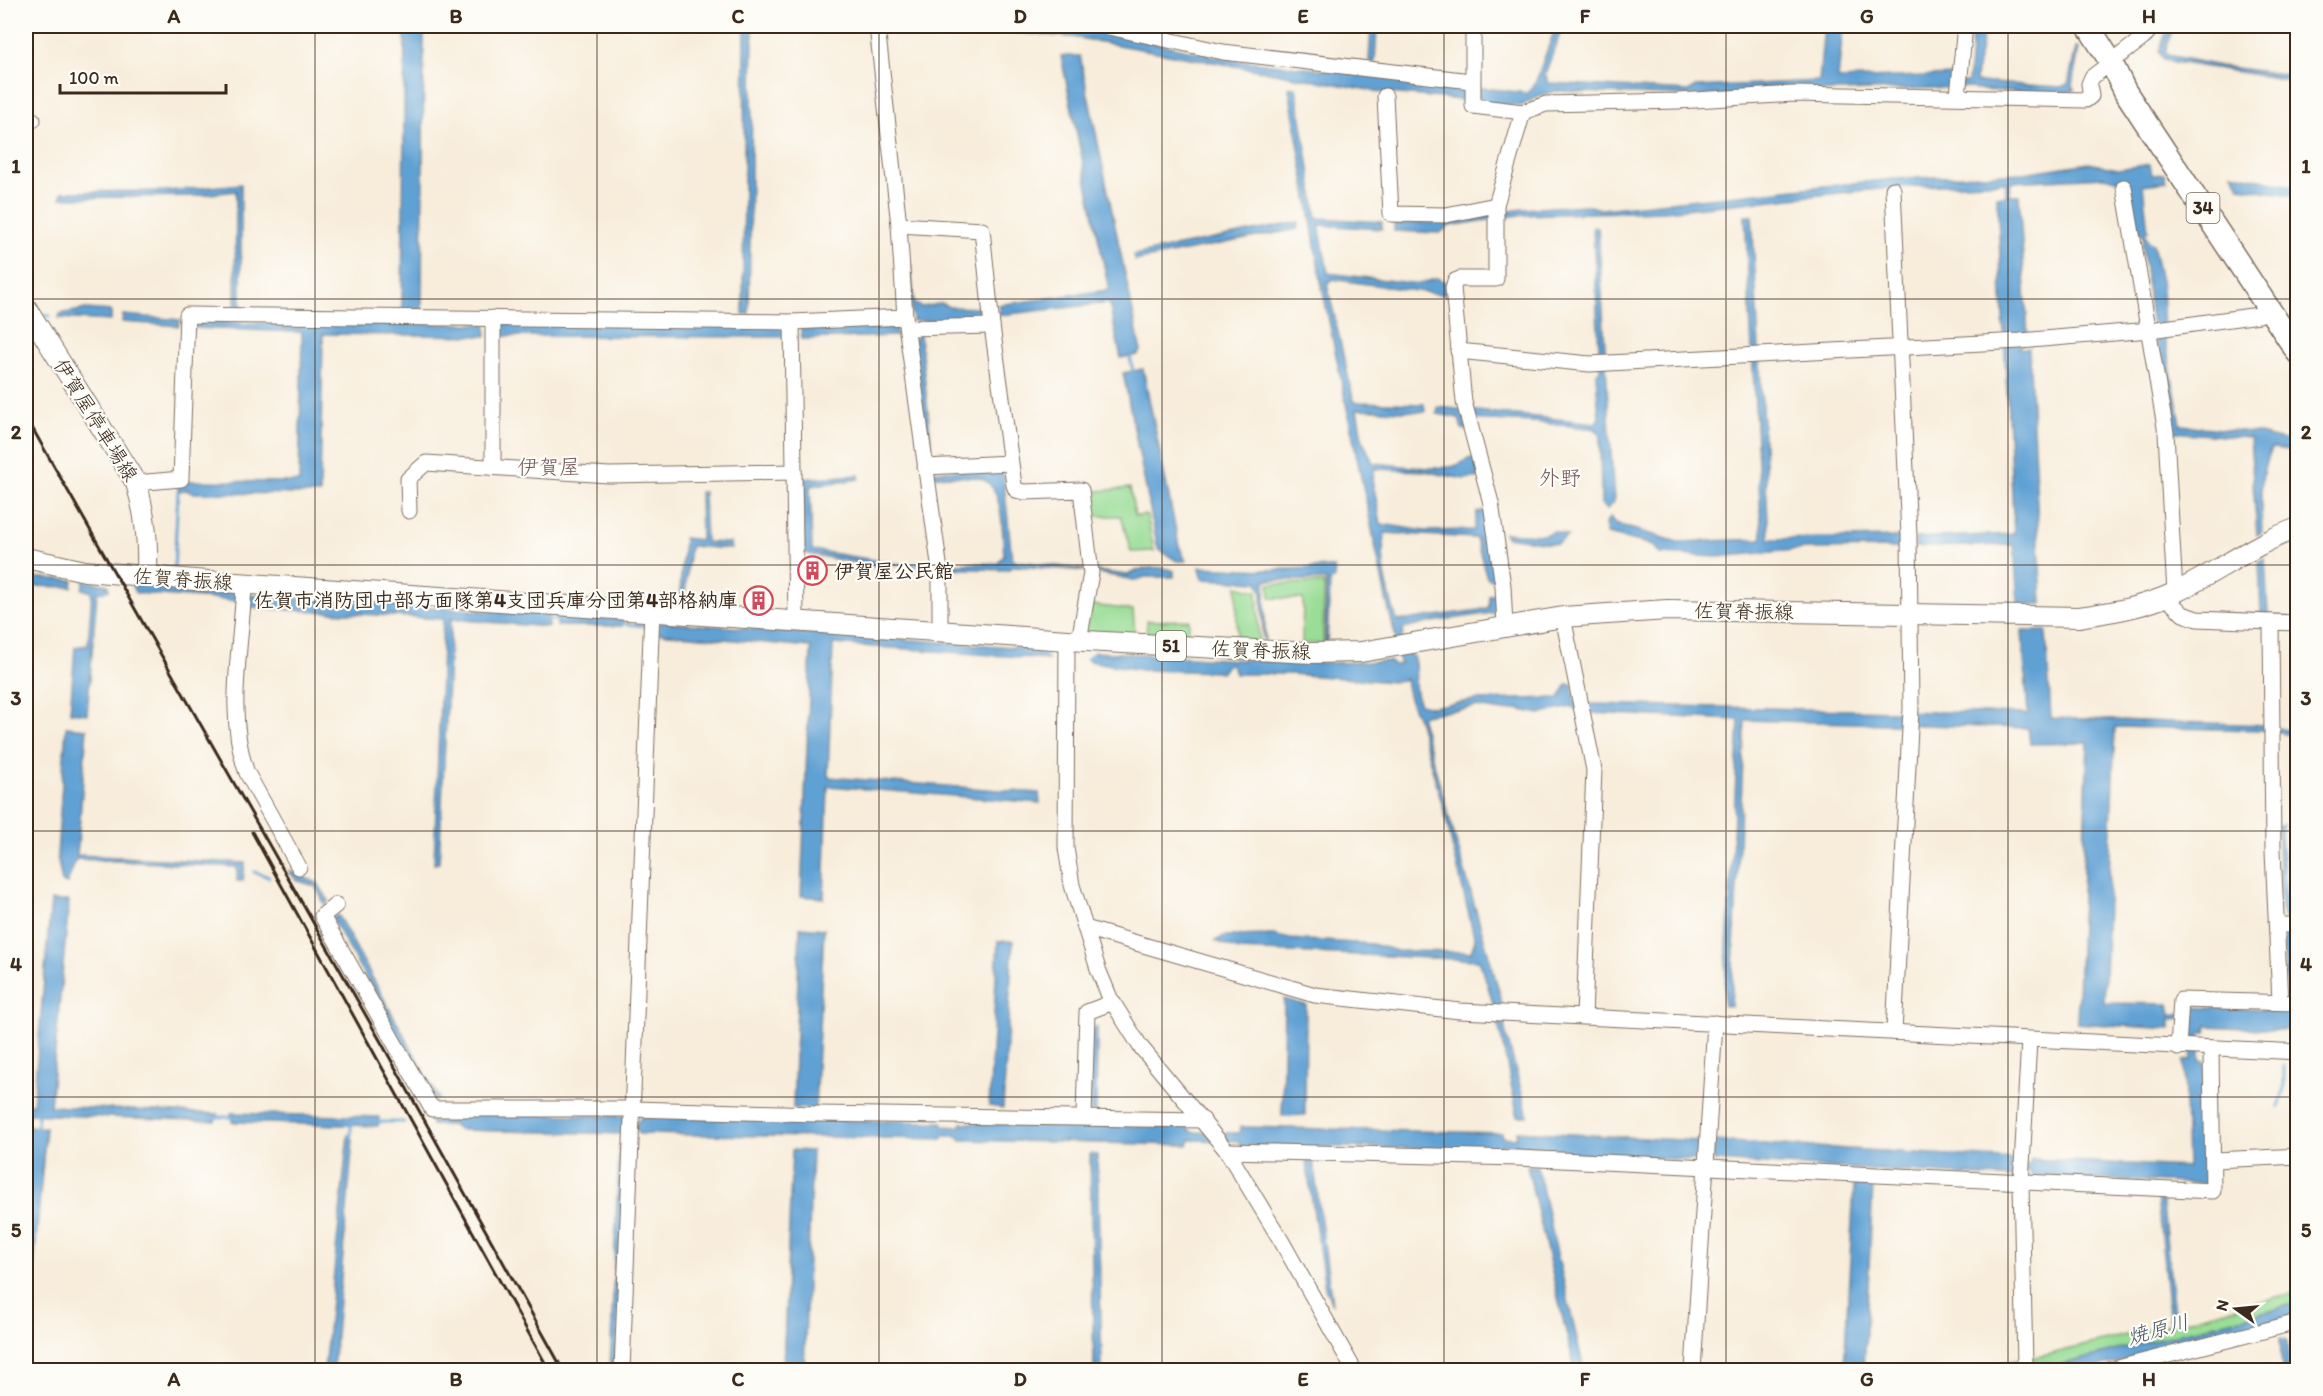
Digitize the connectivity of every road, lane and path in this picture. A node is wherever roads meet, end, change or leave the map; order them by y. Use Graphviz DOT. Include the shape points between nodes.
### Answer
graph roads {
  1 [pos="879,26"];
  2 [pos="1104,26"];
  3 [pos="1473,26"];
  4 [pos="1965,26"];
  5 [pos="2088,26"];
  6 [pos="2153,26"];
  7 [pos="2111,62"];
  8 [pos="1471,81"];
  9 [pos="1958,95"];
  10 [pos="1385,96"];
  11 [pos="1523,112"];
  12 [pos="2124,187"];
  13 [pos="1893,189"];
  14 [pos="1496,205"];
  15 [pos="899,225"];
  16 [pos="26,307"];
  17 [pos="2270,311"];
  18 [pos="991,316"];
  19 [pos="493,318"];
  20 [pos="2298,325"];
  21 [pos="2157,328"];
  22 [pos="910,329"];
  23 [pos="792,330"];
  24 [pos="1900,348"];
  25 [pos="1458,351"];
  26 [pos="2298,352"];
  27 [pos="1010,463"];
  28 [pos="493,465"];
  29 [pos="930,467"];
  30 [pos="794,472"];
  31 [pos="136,483"];
  32 [pos="409,510"];
  33 [pos="2298,528"];
  34 [pos="26,558"];
  35 [pos="147,576"];
  36 [pos="244,584"];
  37 [pos="2171,595"];
  38 [pos="1910,615"];
  39 [pos="1563,617"];
  40 [pos="796,620"];
  41 [pos="652,621"];
  42 [pos="2271,622"];
  43 [pos="2298,623"];
  44 [pos="1505,626"];
  45 [pos="940,630"];
  46 [pos="1070,648"];
  47 [pos="299,867"];
  48 [pos="336,905"];
  49 [pos="2277,925"];
  50 [pos="2298,925"];
  51 [pos="1085,928"];
  52 [pos="1113,1002"];
  53 [pos="2280,1002"];
  54 [pos="2298,1003"];
  55 [pos="1584,1016"];
  56 [pos="1714,1023"];
  57 [pos="1894,1032"];
  58 [pos="2029,1040"];
  59 [pos="2178,1048"];
  60 [pos="2211,1050"];
  61 [pos="2298,1052"];
  62 [pos="1084,1117"];
  63 [pos="632,1120"];
  64 [pos="1207,1125"];
  65 [pos="1224,1147"];
  66 [pos="2298,1156"];
  67 [pos="2214,1160"];
  68 [pos="1705,1169"];
  69 [pos="2021,1183"];
  70 [pos="2298,1322"];
  71 [pos="2025,1365"];
  72 [pos="2111,1370"];
  73 [pos="622,1371"];
  74 [pos="1354,1371"];
  75 [pos="1693,1371"];
  1 -- 15 [label="street"];
  2 -- 8 [label="street" via="1223,52"];
  3 -- 8 [label="street"];
  4 -- 9 [label="street"];
  5 -- 7 [label="highway, 34"];
  6 -- 7 [label="street"];
  7 -- 9 [label="street" via="2091,78 2091,96 2086,100"];
  7 -- 17 [label="highway, 34" via="2125,91"];
  7 -- 20 [label="highway, 34" via="2137,85"];
  8 -- 11 [label="street" via="1473,106"];
  9 -- 11 [label="street" via="1794,94 1546,104"];
  10 -- 14 [label="street" via="1391,214 1446,215"];
  11 -- 14 [label="street"];
  12 -- 21 [label="street"];
  13 -- 24 [label="street"];
  14 -- 25 [label="street" via="1496,279 1455,281 1453,288"];
  15 -- 18 [label="street" via="982,230"];
  15 -- 22 [label="street"];
  16 -- 31 [label="main road, 伊賀屋停車場線"];
  17 -- 21 [label="street"];
  17 -- 26 [label="highway, 34"];
  18 -- 22 [label="street"];
  18 -- 27 [label="street"];
  19 -- 23 [label="street" via="747,321"];
  19 -- 28 [label="street"];
  19 -- 31 [label="street" via="186,315 181,479"];
  21 -- 24 [label="street"];
  21 -- 37 [label="street" via="2166,433"];
  22 -- 23 [label="street"];
  22 -- 29 [label="street"];
  23 -- 30 [label="street"];
  24 -- 25 [label="street" via="1603,363"];
  24 -- 38 [label="street"];
  25 -- 44 [label="street" via="1464,402 1491,503"];
  27 -- 29 [label="street"];
  27 -- 46 [label="street" via="1016,490 1081,490 1091,570"];
  28 -- 30 [label="street" via="609,475"];
  28 -- 32 [label="street" via="426,463 408,479"];
  29 -- 45 [label="street"];
  30 -- 40 [label="street"];
  31 -- 35 [label="main road, 伊賀屋停車場線" via="146,513"];
  33 -- 37 [label="main road, 佐賀脊振線 / 51" via="2250,549"];
  34 -- 35 [label="main road, 佐賀脊振線 / 51" via="85,572"];
  35 -- 36 [label="main road, 佐賀脊振線 / 51"];
  36 -- 41 [label="main road, 佐賀脊振線 / 51"];
  36 -- 47 [label="street" via="236,728 241,756"];
  37 -- 38 [label="main road, 佐賀脊振線 / 51" via="2079,617"];
  37 -- 42 [label="street" via="2183,614 2197,619"];
  38 -- 39 [label="main road, 佐賀脊振線 / 51" via="1667,610"];
  38 -- 57 [label="street" via="1911,709"];
  39 -- 44 [label="main road, 佐賀脊振線 / 51"];
  39 -- 55 [label="street" via="1594,770"];
  40 -- 41 [label="main road, 佐賀脊振線 / 51"];
  40 -- 45 [label="main road, 佐賀脊振線 / 51"];
  41 -- 63 [label="street"];
  42 -- 43 [label="street"];
  42 -- 49 [label="street"];
  44 -- 46 [label="main road, 佐賀脊振線 / 51" via="1360,652"];
  45 -- 46 [label="main road, 佐賀脊振線 / 51"];
  46 -- 51 [label="street" via="1066,848"];
  48 -- 63 [label="street" via="322,916 432,1109"];
  49 -- 50 [label="street"];
  49 -- 53 [label="street"];
  51 -- 52 [label="street"];
  51 -- 55 [label="street" via="1107,929 1224,958 1336,997 1499,1013"];
  52 -- 62 [label="street" via="1087,1012"];
  52 -- 64 [label="street" via="1140,1046"];
  53 -- 54 [label="street"];
  53 -- 59 [label="street" via="2181,1000"];
  55 -- 56 [label="street"];
  56 -- 57 [label="street"];
  56 -- 68 [label="street"];
  57 -- 58 [label="street"];
  58 -- 59 [label="street"];
  58 -- 69 [label="street"];
  59 -- 60 [label="street"];
  60 -- 61 [label="street"];
  60 -- 67 [label="street"];
  62 -- 63 [label="street" via="817,1114"];
  62 -- 64 [label="street"];
  63 -- 73 [label="street"];
  64 -- 65 [label="street"];
  65 -- 68 [label="street"];
  65 -- 74 [label="street"];
  66 -- 67 [label="street"];
  67 -- 69 [label="street" via="2213,1191"];
  68 -- 69 [label="street"];
  68 -- 75 [label="street"];
  69 -- 71 [label="street"];
  70 -- 72 [label="street"];
}
